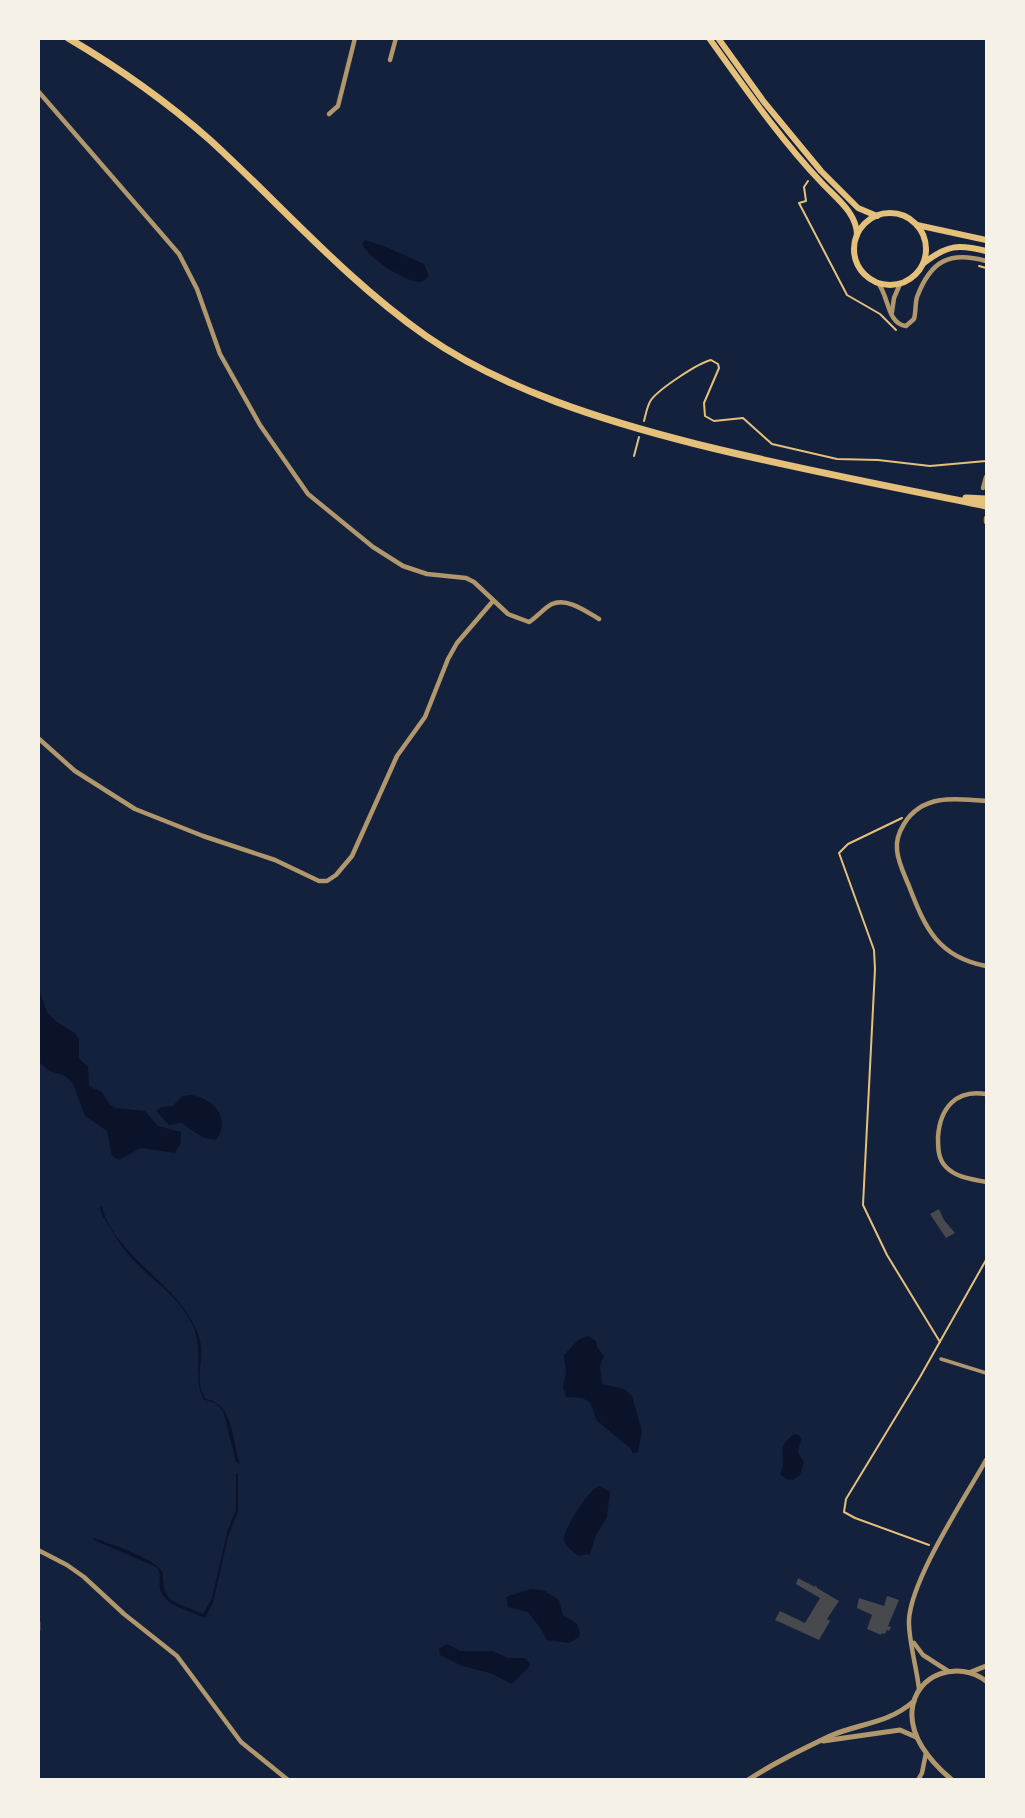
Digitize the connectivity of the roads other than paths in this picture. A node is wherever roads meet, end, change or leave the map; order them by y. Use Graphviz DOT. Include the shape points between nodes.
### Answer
graph roads {
  1 [pos="68,38"];
  2 [pos="355,38"];
  3 [pos="396,38"];
  4 [pos="709,38"];
  5 [pos="718,38"];
  6 [pos="390,60"];
  7 [pos="38,91"];
  8 [pos="329,114"];
  9 [pos="877,216"];
  10 [pos="917,225"];
  11 [pos="857,235"];
  12 [pos="986,240"];
  13 [pos="986,251"];
  14 [pos="986,261"];
  15 [pos="923,264"];
  16 [pos="878,283"];
  17 [pos="900,284"];
  18 [pos="891,313"];
  19 [pos="986,477"];
  20 [pos="983,488"];
  21 [pos="941,497"];
  22 [pos="986,499"];
  23 [pos="986,506"];
  24 [pos="493,601"];
  25 [pos="599,619"];
  26 [pos="38,738"];
  27 [pos="986,801"];
  28 [pos="986,966"];
  29 [pos="986,1094"];
  30 [pos="986,1182"];
  31 [pos="941,1359"];
  32 [pos="986,1373"];
  33 [pos="986,1460"];
  34 [pos="38,1550"];
  35 [pos="38,1622"];
  36 [pos="38,1630"];
  37 [pos="912,1639"];
  38 [pos="986,1665"];
  39 [pos="948,1671"];
  40 [pos="971,1672"];
  41 [pos="986,1681"];
  42 [pos="919,1689"];
  43 [pos="914,1701"];
  44 [pos="917,1738"];
  45 [pos="820,1742"];
  46 [pos="926,1753"];
  47 [pos="288,1780"];
  48 [pos="748,1780"];
  49 [pos="918,1780"];
  50 [pos="952,1780"];
  1 -- 21 [label="highway" via="169,106 361,286 428,337 467,359 535,393 626,425 747,457"];
  2 -- 8 [label="street" via="338,106"];
  3 -- 6 [label="street"];
  4 -- 11 [label="main road" via="763,112 854,218"];
  5 -- 9 [label="main road" via="821,171 858,208"];
  7 -- 24 [label="street" via="179,254 197,289 220,355 260,425 308,494 403,566 466,578"];
  9 -- 10 [label="main road" via="904,216"];
  9 -- 11 [label="main road"];
  10 -- 12 [label="main road"];
  10 -- 15 [label="main road" via="924,236"];
  11 -- 16 [label="main road" via="856,263"];
  13 -- 15 [label="main road" via="949,247"];
  14 -- 18 [label="street" via="962,256 944,260 922,286 911,324 900,326"];
  15 -- 17 [label="main road"];
  16 -- 17 [label="main road"];
  16 -- 18 [label="street"];
  17 -- 18 [label="street"];
  19 -- 20 [label="street"];
  21 -- 22 [label="highway"];
  21 -- 23 [label="highway"];
  24 -- 25 [label="street" via="523,621 529,622 558,602"];
  24 -- 26 [label="street" via="457,643 425,717 397,755 352,856 327,881 135,809 75,771"];
  27 -- 28 [label="street" via="937,800 912,813 901,829 897,849 933,936 968,963"];
  29 -- 30 [label="street" via="963,1094 946,1107 938,1149 943,1163 956,1174"];
  31 -- 32 [label="street"];
  33 -- 37 [label="street" via="937,1548 910,1611"];
  34 -- 47 [label="street" via="84,1577 177,1656 241,1742"];
  35 -- 36 [label="street"];
  37 -- 39 [label="street" via="923,1655"];
  37 -- 42 [label="street"];
  38 -- 40 [label="street"];
  39 -- 40 [label="street"];
  39 -- 42 [label="street"];
  40 -- 41 [label="street"];
  42 -- 43 [label="street"];
  43 -- 44 [label="street"];
  43 -- 45 [label="street" via="891,1718"];
  44 -- 45 [label="street" via="900,1730"];
  44 -- 46 [label="street"];
  45 -- 48 [label="street"];
  46 -- 49 [label="street"];
  46 -- 50 [label="street"];
}
